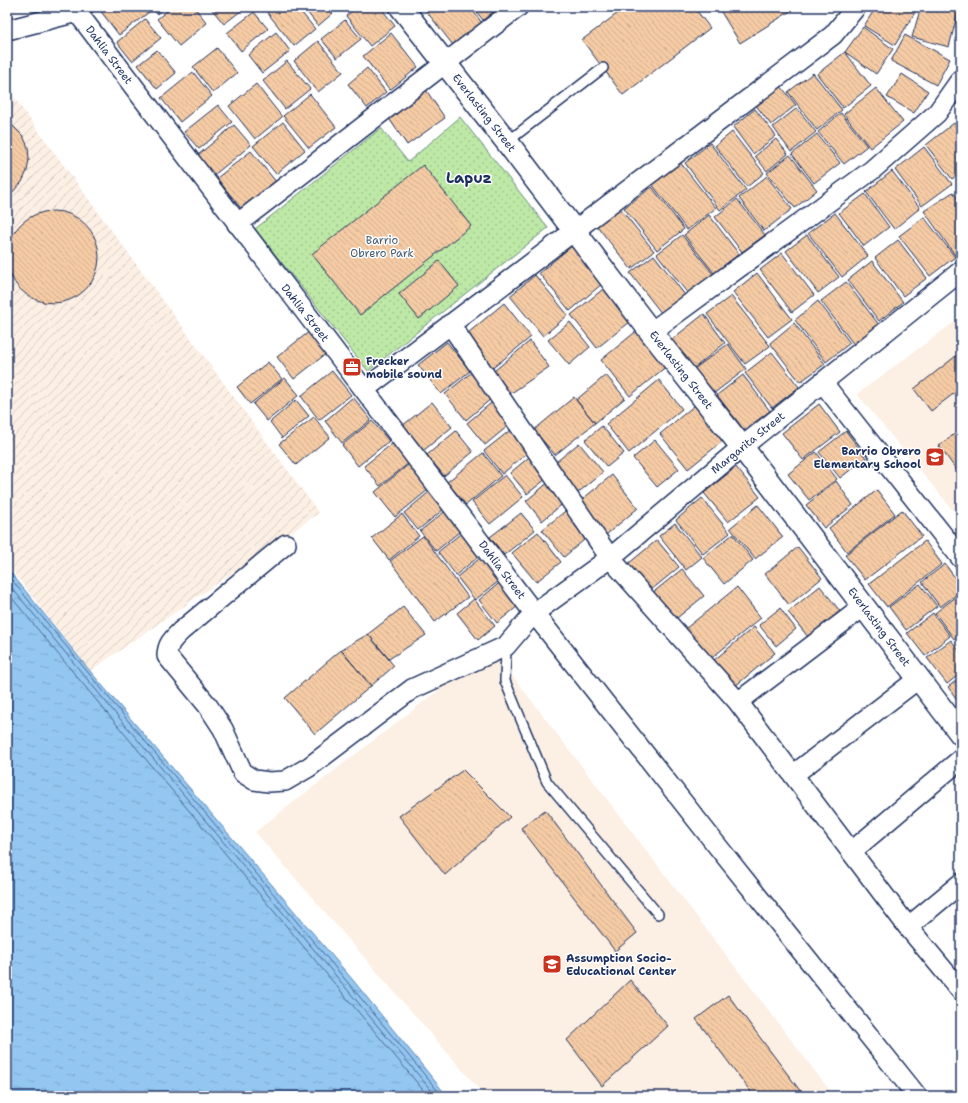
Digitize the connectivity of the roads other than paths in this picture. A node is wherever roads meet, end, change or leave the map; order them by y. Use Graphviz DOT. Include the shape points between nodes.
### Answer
graph roads {
  1 [pos="401,7"];
  2 [pos="518,7"];
  3 [pos="856,7"];
  4 [pos="80,9"];
  5 [pos="11,29"];
  6 [pos="446,63"];
  7 [pos="603,68"];
  8 [pos="961,80"];
  9 [pos="507,142"];
  10 [pos="237,224"];
  11 [pos="574,230"];
  12 [pos="961,271"];
  13 [pos="450,324"];
  14 [pos="650,332"];
  15 [pos="823,383"];
  16 [pos="365,389"];
  17 [pos="742,447"];
  18 [pos="286,544"];
  19 [pos="610,558"];
  20 [pos="961,558"];
  21 [pos="863,607"];
  22 [pos="534,614"];
  23 [pos="506,646"];
  24 [pos="918,679"];
  25 [pos="738,702"];
  26 [pos="961,734"];
  27 [pos="961,759"];
  28 [pos="793,775"];
  29 [pos="851,852"];
  30 [pos="961,883"];
  31 [pos="658,914"];
  32 [pos="908,927"];
  33 [pos="961,991"];
  34 [pos="917,1096"];
  1 -- 6 [label="street, Everlasting Street"];
  2 -- 6 [label="street"];
  3 -- 11 [label="street" via="833,35"];
  4 -- 5 [label="street"];
  4 -- 10 [label="street, Dahlia Street"];
  6 -- 9 [label="street, Everlasting Street"];
  6 -- 10 [label="street"];
  7 -- 9 [label="lane"];
  8 -- 14 [label="street" via="937,113 872,170"];
  9 -- 11 [label="street, Everlasting Street"];
  10 -- 16 [label="street, Dahlia Street"];
  11 -- 13 [label="street"];
  11 -- 14 [label="street, Everlasting Street"];
  12 -- 15 [label="street, Margarita Street"];
  13 -- 16 [label="street"];
  13 -- 19 [label="street"];
  14 -- 17 [label="street, Everlasting Street"];
  15 -- 17 [label="street, Margarita Street"];
  15 -- 20 [label="street"];
  16 -- 22 [label="street, Dahlia Street"];
  17 -- 19 [label="street, Margarita Street"];
  17 -- 21 [label="street, Everlasting Street"];
  18 -- 23 [label="street" via="169,642 167,650 167,656 208,706 223,729 242,773 254,780 285,781 308,767 412,689"];
  19 -- 22 [label="street, Margarita Street"];
  19 -- 25 [label="street"];
  21 -- 24 [label="street, Everlasting Street"];
  21 -- 25 [label="street"];
  22 -- 23 [label="street, Margarita Street"];
  22 -- 34 [label="street, Dahlia Street"];
  23 -- 31 [label="lane" via="505,681 547,782"];
  24 -- 26 [label="street, Everlasting Street"];
  24 -- 28 [label="street"];
  25 -- 28 [label="street"];
  27 -- 29 [label="street"];
  28 -- 29 [label="street"];
  29 -- 32 [label="street"];
  30 -- 32 [label="street"];
  32 -- 33 [label="street"];
}
